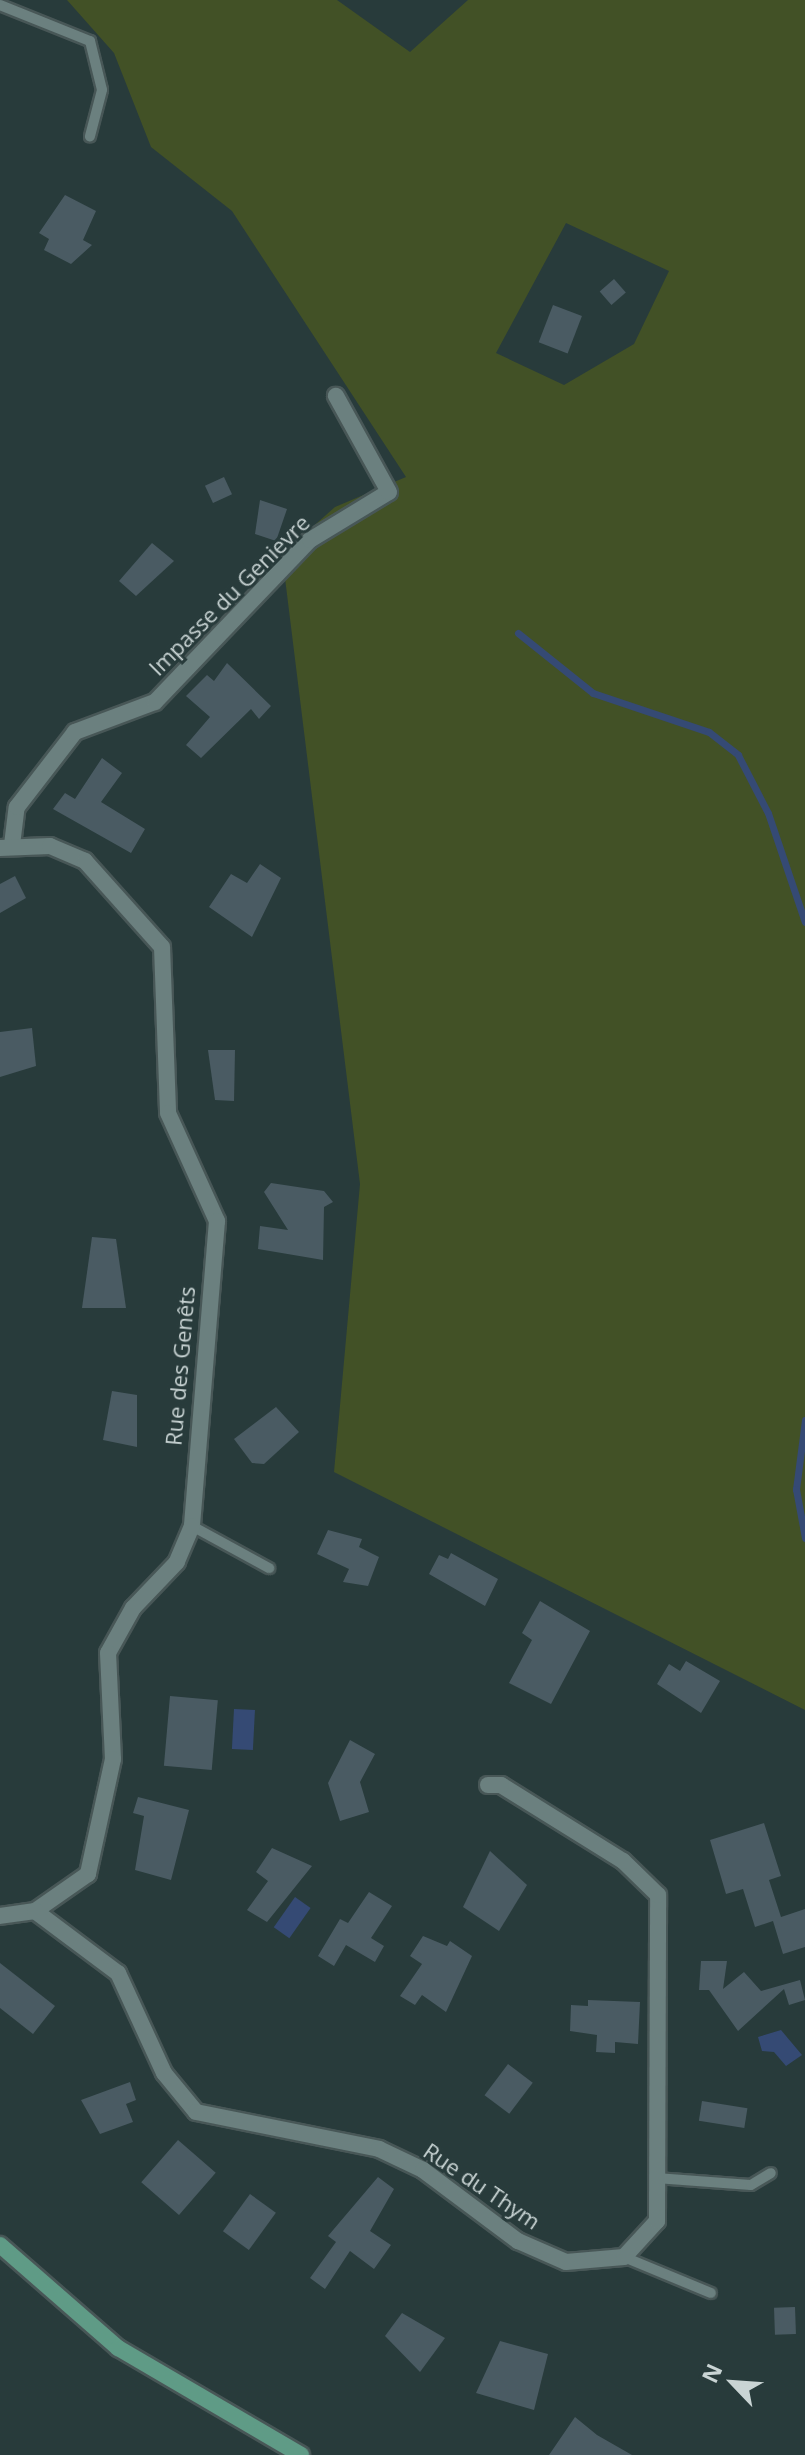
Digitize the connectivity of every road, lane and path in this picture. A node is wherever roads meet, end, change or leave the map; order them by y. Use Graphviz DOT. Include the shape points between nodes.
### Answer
graph roads {
  1 [pos="0,5"];
  2 [pos="90,136"];
  3 [pos="336,396"];
  4 [pos="6,847"];
  5 [pos="192,1526"];
  6 [pos="269,1568"];
  7 [pos="488,1785"];
  8 [pos="35,1911"];
  9 [pos="0,1916"];
  10 [pos="771,2173"];
  11 [pos="656,2178"];
  12 [pos="0,2245"];
  13 [pos="624,2257"];
  14 [pos="711,2293"];
  15 [pos="301,2455"];
  1 -- 2 [label="lane" via="90,41 102,90"];
  3 -- 4 [label="street, Impasse du Genievre" via="389,492 310,540 155,702 75,732 17,807"];
  4 -- 5 [label="street, Rue des Genêts" via="50,846 85,861 162,947 168,1113 217,1221"];
  5 -- 6 [label="lane"];
  5 -- 8 [label="street, Rue des Genêts" via="177,1562 133,1608 108,1653 113,1759 88,1874"];
  7 -- 11 [label="street" via="501,1785 623,1861 658,1895"];
  8 -- 9 [label="street, Rue des Genêts"];
  8 -- 13 [label="street, Rue du Thym" via="118,1973 164,2073 196,2112 379,2149 423,2170 530,2246 566,2262"];
  10 -- 11 [label="lane" via="751,2185"];
  11 -- 13 [label="street" via="657,2221"];
  12 -- 15 [label="street" via="118,2348"];
  13 -- 14 [label="lane"];
}
